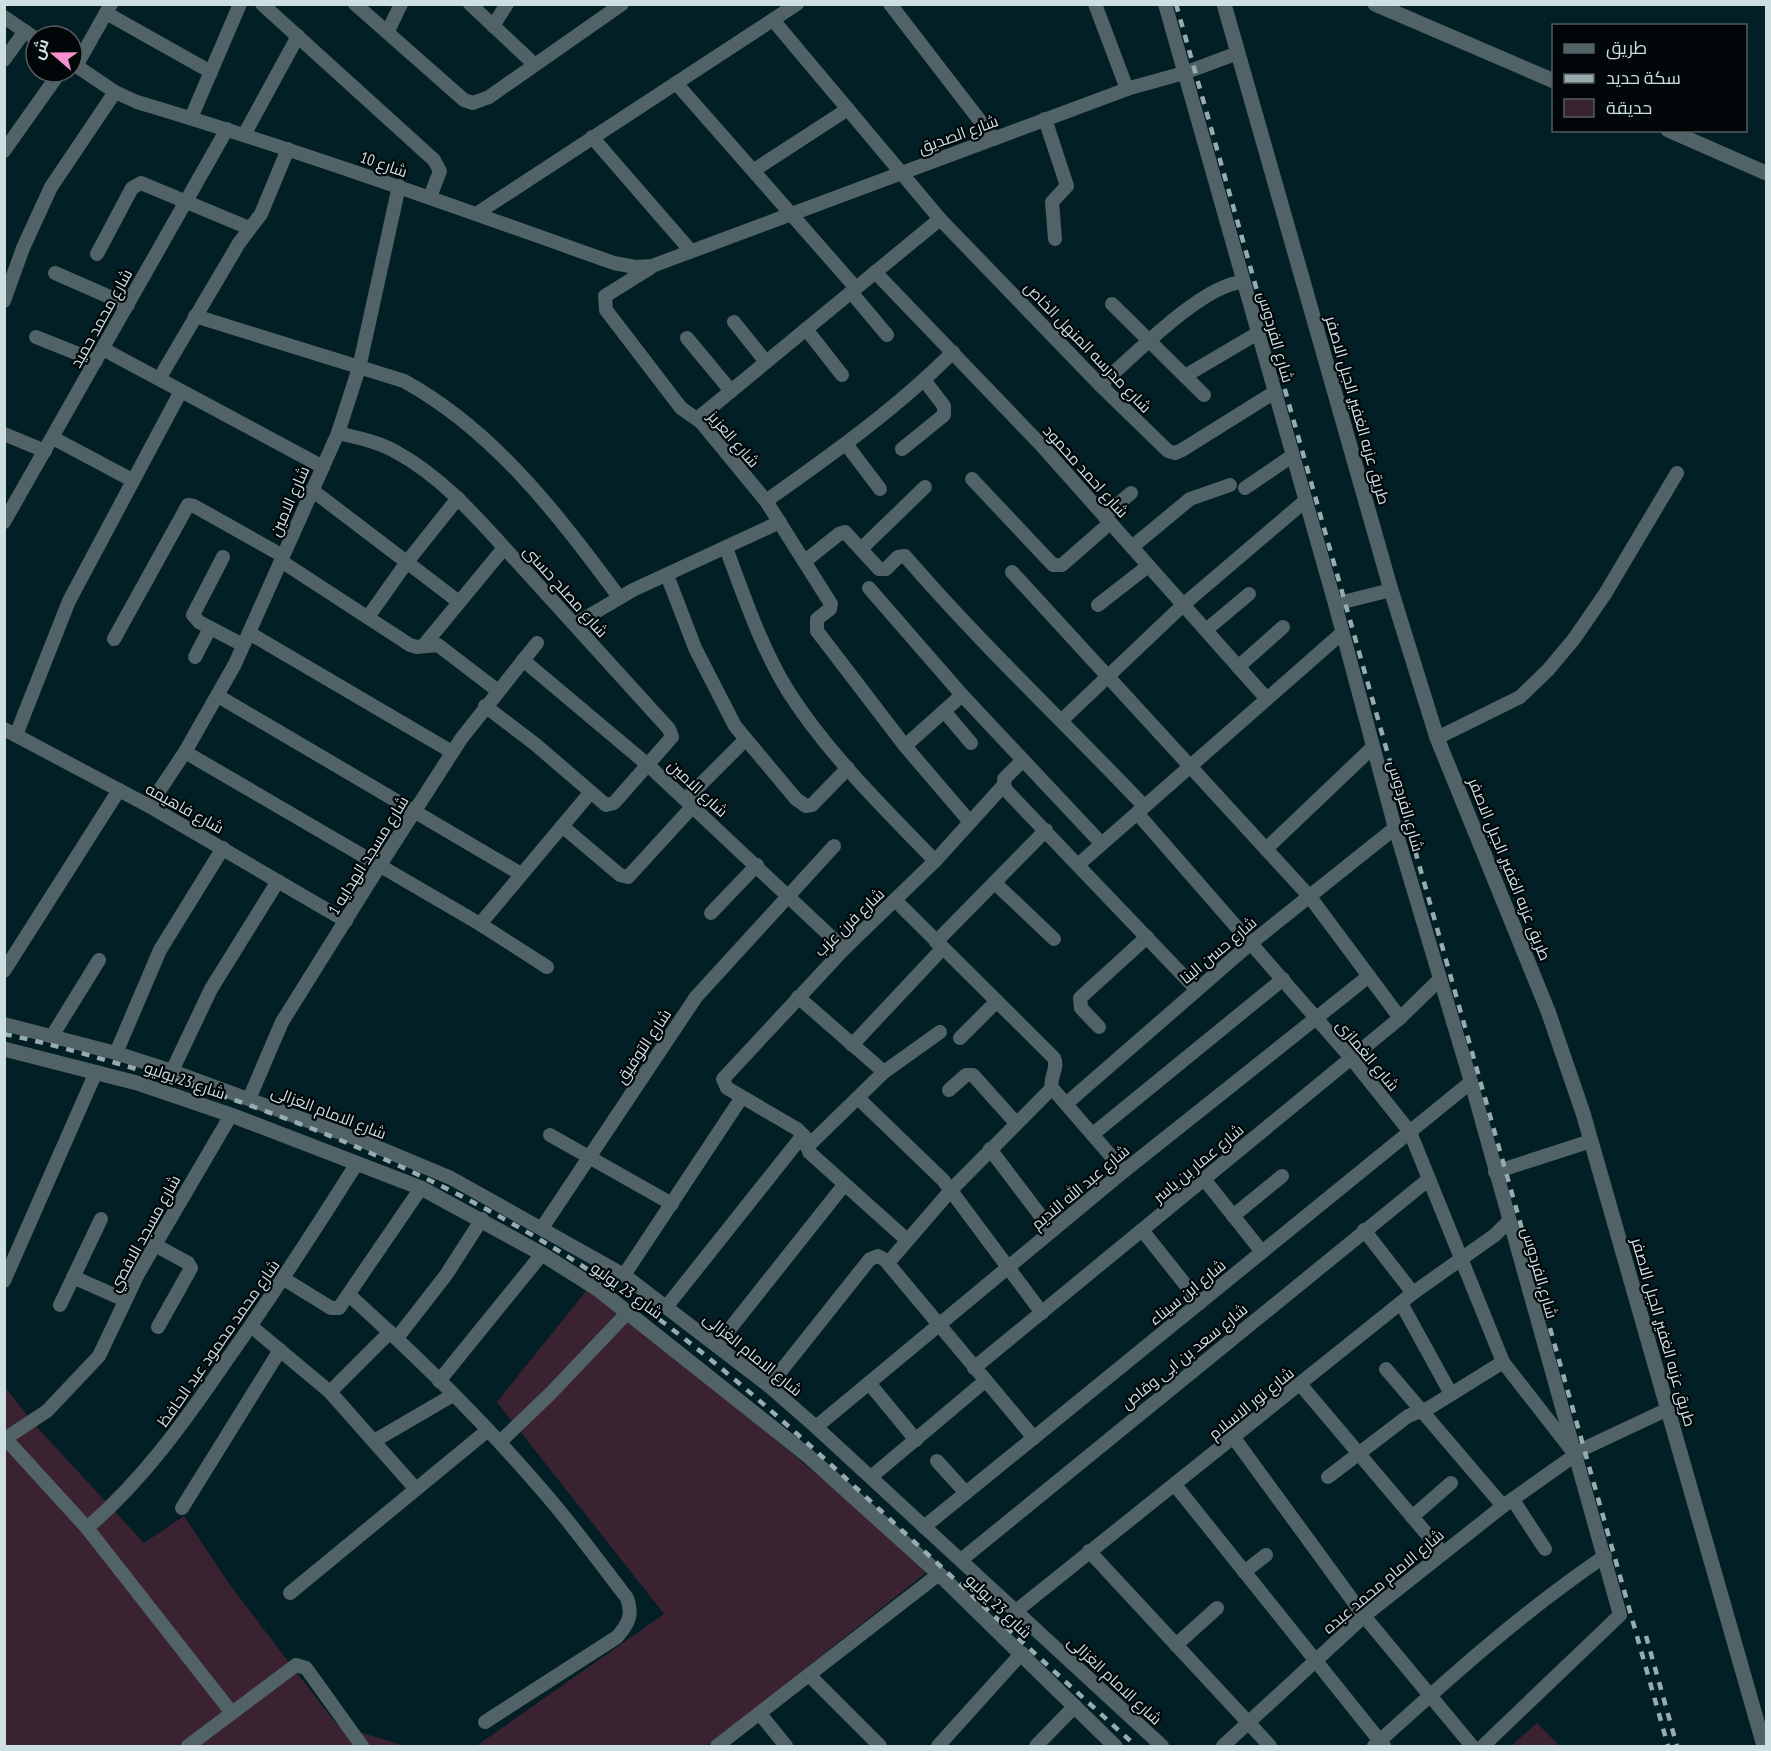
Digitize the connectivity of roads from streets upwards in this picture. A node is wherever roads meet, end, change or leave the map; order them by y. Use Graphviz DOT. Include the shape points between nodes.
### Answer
graph roads {
  1 [pos="240,4"];
  2 [pos="262,4"];
  3 [pos="355,4"];
  4 [pos="401,4"];
  5 [pos="470,4"];
  6 [pos="507,4"];
  7 [pos="622,4"];
  8 [pos="797,4"];
  9 [pos="890,4"];
  10 [pos="1095,4"];
  11 [pos="1165,4"];
  12 [pos="1224,4"];
  13 [pos="1375,4"];
  14 [pos="109,9"];
  15 [pos="4,17"];
  16 [pos="774,20"];
  17 [pos="493,26"];
  18 [pos="24,31"];
  19 [pos="388,31"];
  20 [pos="298,36"];
  21 [pos="24,41"];
  22 [pos="84,49"];
  23 [pos="1238,53"];
  24 [pos="4,60"];
  25 [pos="534,64"];
  26 [pos="84,72"];
  27 [pos="211,72"];
  28 [pos="1184,74"];
  29 [pos="1552,80"];
  30 [pos="676,83"];
  31 [pos="51,84"];
  32 [pos="1127,89"];
  33 [pos="115,92"];
  34 [pos="848,109"];
  35 [pos="190,118"];
  36 [pos="1045,120"];
  37 [pos="226,129"];
  38 [pos="1673,132"];
  39 [pos="244,135"];
  40 [pos="592,137"];
  41 [pos="994,139"];
  42 [pos="288,149"];
  43 [pos="4,151"];
  44 [pos="754,170"];
  45 [pos="901,173"];
  46 [pos="1767,173"];
  47 [pos="399,186"];
  48 [pos="430,197"];
  49 [pos="186,202"];
  50 [pos="792,212"];
  51 [pos="476,214"];
  52 [pos="940,219"];
  53 [pos="249,228"];
  54 [pos="1055,239"];
  55 [pos="690,250"];
  56 [pos="97,254"];
  57 [pos="652,266"];
  58 [pos="875,272"];
  59 [pos="55,273"];
  60 [pos="1242,282"];
  61 [pos="853,290"];
  62 [pos="4,301"];
  63 [pos="1112,304"];
  64 [pos="128,305"];
  65 [pos="195,316"];
  66 [pos="734,322"];
  67 [pos="806,329"];
  68 [pos="1258,333"];
  69 [pos="888,335"];
  70 [pos="36,337"];
  71 [pos="687,338"];
  72 [pos="1149,342"];
  73 [pos="953,352"];
  74 [pos="99,355"];
  75 [pos="766,362"];
  76 [pos="359,368"];
  77 [pos="842,375"];
  78 [pos="1185,376"];
  79 [pos="159,379"];
  80 [pos="924,380"];
  81 [pos="1100,385"];
  82 [pos="181,391"];
  83 [pos="731,391"];
  84 [pos="1275,392"];
  85 [pos="1204,395"];
  86 [pos="697,419"];
  87 [pos="338,433"];
  88 [pos="4,434"];
  89 [pos="53,438"];
  90 [pos="846,444"];
  91 [pos="902,449"];
  92 [pos="45,451"];
  93 [pos="1292,456"];
  94 [pos="323,466"];
  95 [pos="1677,473"];
  96 [pos="972,479"];
  97 [pos="132,480"];
  98 [pos="1230,485"];
  99 [pos="925,488"];
  100 [pos="1245,488"];
  101 [pos="880,489"];
  102 [pos="312,490"];
  103 [pos="1131,493"];
  104 [pos="458,498"];
  105 [pos="10,501"];
  106 [pos="766,501"];
  107 [pos="1305,501"];
  108 [pos="1107,519"];
  109 [pos="4,522"];
  110 [pos="780,522"];
  111 [pos="1132,547"];
  112 [pos="504,548"];
  113 [pos="726,548"];
  114 [pos="861,549"];
  115 [pos="223,557"];
  116 [pos="282,559"];
  117 [pos="805,561"];
  118 [pos="407,562"];
  119 [pos="1148,566"];
  120 [pos="1012,572"];
  121 [pos="667,574"];
  122 [pos="869,588"];
  123 [pos="1390,590"];
  124 [pos="1249,594"];
  125 [pos="619,597"];
  126 [pos="459,602"];
  127 [pos="1335,604"];
  128 [pos="1098,605"];
  129 [pos="1183,605"];
  130 [pos="368,617"];
  131 [pos="574,624"];
  132 [pos="1283,627"];
  133 [pos="210,628"];
  134 [pos="1206,630"];
  135 [pos="1342,633"];
  136 [pos="114,639"];
  137 [pos="246,639"];
  138 [pos="537,643"];
  139 [pos="424,645"];
  140 [pos="195,657"];
  141 [pos="523,660"];
  142 [pos="1238,667"];
  143 [pos="1109,675"];
  144 [pos="498,691"];
  145 [pos="962,695"];
  146 [pos="218,696"];
  147 [pos="1266,698"];
  148 [pos="485,706"];
  149 [pos="944,711"];
  150 [pos="1062,720"];
  151 [pos="10,732"];
  152 [pos="1437,738"];
  153 [pos="745,740"];
  154 [pos="971,743"];
  155 [pos="905,746"];
  156 [pos="1373,747"];
  157 [pos="185,752"];
  158 [pos="452,752"];
  159 [pos="1022,761"];
  160 [pos="648,765"];
  161 [pos="1190,765"];
  162 [pos="848,768"];
  163 [pos="1003,786"];
  164 [pos="119,790"];
  165 [pos="590,793"];
  166 [pos="690,803"];
  167 [pos="149,806"];
  168 [pos="1141,810"];
  169 [pos="416,811"];
  170 [pos="970,822"];
  171 [pos="562,826"];
  172 [pos="1395,828"];
  173 [pos="1046,830"];
  174 [pos="1101,843"];
  175 [pos="834,846"];
  176 [pos="223,848"];
  177 [pos="1266,849"];
  178 [pos="935,861"];
  179 [pos="1079,864"];
  180 [pos="380,865"];
  181 [pos="757,866"];
  182 [pos="521,874"];
  183 [pos="278,881"];
  184 [pos="994,883"];
  185 [pos="788,895"];
  186 [pos="1310,897"];
  187 [pos="895,900"];
  188 [pos="711,913"];
  189 [pos="346,921"];
  190 [pos="480,924"];
  191 [pos="1147,937"];
  192 [pos="1054,939"];
  193 [pos="1251,943"];
  194 [pos="940,945"];
  195 [pos="844,949"];
  196 [pos="99,960"];
  197 [pos="547,967"];
  198 [pos="4,971"];
  199 [pos="1369,976"];
  200 [pos="1282,979"];
  201 [pos="1440,979"];
  202 [pos="1196,989"];
  203 [pos="798,997"];
  204 [pos="997,1002"];
  205 [pos="1316,1018"];
  206 [pos="1400,1018"];
  207 [pos="4,1024"];
  208 [pos="1099,1027"];
  209 [pos="940,1032"];
  210 [pos="52,1036"];
  211 [pos="960,1038"];
  212 [pos="852,1045"];
  213 [pos="4,1049"];
  214 [pos="116,1053"];
  215 [pos="1351,1058"];
  216 [pos="172,1071"];
  217 [pos="96,1072"];
  218 [pos="884,1072"];
  219 [pos="1471,1082"];
  220 [pos="1052,1088"];
  221 [pos="949,1090"];
  222 [pos="742,1096"];
  223 [pos="858,1098"];
  224 [pos="249,1099"];
  225 [pos="1067,1103"];
  226 [pos="231,1115"];
  227 [pos="1016,1123"];
  228 [pos="1410,1132"];
  229 [pos="1093,1134"];
  230 [pos="550,1135"];
  231 [pos="805,1141"];
  232 [pos="1592,1141"];
  233 [pos="990,1149"];
  234 [pos="588,1157"];
  235 [pos="357,1163"];
  236 [pos="1124,1171"];
  237 [pos="1495,1172"];
  238 [pos="1282,1176"];
  239 [pos="1203,1179"];
  240 [pos="1429,1179"];
  241 [pos="844,1185"];
  242 [pos="421,1188"];
  243 [pos="951,1190"];
  244 [pos="672,1204"];
  245 [pos="1233,1216"];
  246 [pos="101,1219"];
  247 [pos="482,1219"];
  248 [pos="1508,1222"];
  249 [pos="542,1228"];
  250 [pos="1142,1230"];
  251 [pos="1364,1230"];
  252 [pos="1052,1231"];
  253 [pos="908,1240"];
  254 [pos="155,1245"];
  255 [pos="1262,1252"];
  256 [pos="542,1254"];
  257 [pos="1461,1257"];
  258 [pos="883,1259"];
  259 [pos="1008,1268"];
  260 [pos="624,1275"];
  261 [pos="73,1277"];
  262 [pos="284,1279"];
  263 [pos="4,1281"];
  264 [pos="1413,1293"];
  265 [pos="349,1294"];
  266 [pos="125,1300"];
  267 [pos="1200,1303"];
  268 [pos="1401,1303"];
  269 [pos="60,1305"];
  270 [pos="667,1306"];
  271 [pos="628,1312"];
  272 [pos="1042,1312"];
  273 [pos="251,1326"];
  274 [pos="938,1326"];
  275 [pos="158,1327"];
  276 [pos="393,1335"];
  277 [pos="717,1345"];
  278 [pos="280,1350"];
  279 [pos="1503,1362"];
  280 [pos="974,1368"];
  281 [pos="1386,1369"];
  282 [pos="439,1381"];
  283 [pos="985,1381"];
  284 [pos="869,1383"];
  285 [pos="1300,1384"];
  286 [pos="769,1386"];
  287 [pos="330,1392"];
  288 [pos="1450,1394"];
  289 [pos="453,1395"];
  290 [pos="1666,1410"];
  291 [pos="1422,1411"];
  292 [pos="816,1427"];
  293 [pos="488,1430"];
  294 [pos="5,1437"];
  295 [pos="1034,1438"];
  296 [pos="1234,1438"];
  297 [pos="916,1440"];
  298 [pos="374,1442"];
  299 [pos="500,1442"];
  300 [pos="1357,1454"];
  301 [pos="1575,1455"];
  302 [pos="937,1461"];
  303 [pos="871,1477"];
  304 [pos="1328,1477"];
  305 [pos="1451,1483"];
  306 [pos="1175,1485"];
  307 [pos="415,1488"];
  308 [pos="966,1493"];
  309 [pos="1508,1503"];
  310 [pos="182,1508"];
  311 [pos="1412,1518"];
  312 [pos="924,1527"];
  313 [pos="87,1528"];
  314 [pos="1545,1549"];
  315 [pos="1089,1551"];
  316 [pos="1442,1552"];
  317 [pos="1266,1555"];
  318 [pos="1605,1556"];
  319 [pos="961,1560"];
  320 [pos="1244,1572"];
  321 [pos="939,1574"];
  322 [pos="290,1593"];
  323 [pos="1216,1608"];
  324 [pos="1016,1611"];
  325 [pos="1364,1616"];
  326 [pos="1176,1645"];
  327 [pos="1022,1653"];
  328 [pos="1314,1661"];
  329 [pos="809,1675"];
  330 [pos="1429,1695"];
  331 [pos="1075,1706"];
  332 [pos="232,1713"];
  333 [pos="760,1714"];
  334 [pos="485,1722"];
  335 [pos="1248,1722"];
  336 [pos="1380,1745"];
  337 [pos="188,1746"];
  338 [pos="362,1746"];
  339 [pos="717,1746"];
  340 [pos="786,1746"];
  341 [pos="880,1746"];
  342 [pos="938,1746"];
  343 [pos="1036,1746"];
  344 [pos="1115,1746"];
  345 [pos="1162,1746"];
  346 [pos="1223,1746"];
  347 [pos="1270,1746"];
  348 [pos="1472,1746"];
  349 [pos="1483,1746"];
  350 [pos="1764,1746"];
  1 -- 27 [label="street"];
  2 -- 20 [label="street"];
  3 -- 19 [label="street"];
  4 -- 19 [label="street"];
  5 -- 17 [label="street"];
  6 -- 17 [label="street"];
  7 -- 25 [label="street"];
  8 -- 16 [label="street"];
  9 -- 41 [label="street"];
  10 -- 32 [label="street"];
  11 -- 28 [label="street, شارع الفردوس"];
  12 -- 23 [label="street, طريق عزبه الغفير, الجبل الاصفر"];
  13 -- 29 [label="street"];
  14 -- 22 [label="street"];
  14 -- 27 [label="street"];
  15 -- 18 [label="street"];
  16 -- 30 [label="street"];
  16 -- 34 [label="street, شارع مدرسه المنهل الخاص"];
  17 -- 25 [label="street"];
  19 -- 25 [label="street" via="464,99 481,102"];
  20 -- 39 [label="street"];
  20 -- 48 [label="street" via="434,160 440,171"];
  21 -- 24 [label="street"];
  23 -- 28 [label="street, شارع الصديق"];
  23 -- 123 [label="street, طريق عزبه الغفير, الجبل الاصفر"];
  26 -- 33 [label="street, شارع 10"];
  27 -- 35 [label="street"];
  28 -- 32 [label="street, شارع الصديق"];
  28 -- 60 [label="street, شارع الفردوس"];
  30 -- 40 [label="street"];
  30 -- 44 [label="street"];
  31 -- 43 [label="street"];
  32 -- 36 [label="street, شارع الصديق"];
  33 -- 35 [label="street, شارع 10"];
  33 -- 62 [label="street" via="51,187"];
  34 -- 44 [label="street"];
  34 -- 45 [label="street, شارع مدرسه المنهل الخاص"];
  35 -- 37 [label="street, شارع 10"];
  36 -- 41 [label="street, شارع الصديق"];
  36 -- 54 [label="street" via="1067,186 1052,202"];
  37 -- 39 [label="street, شارع 10"];
  37 -- 49 [label="street, شارع محمد حميد"];
  38 -- 46 [label="street"];
  39 -- 42 [label="street, شارع 10"];
  40 -- 51 [label="street"];
  40 -- 55 [label="street"];
  41 -- 45 [label="street, شارع الصديق"];
  42 -- 47 [label="street, شارع 10"];
  42 -- 53 [label="street" via="266,205"];
  44 -- 50 [label="street"];
  45 -- 50 [label="street, شارع الصديق"];
  45 -- 52 [label="street, شارع مدرسه المنهل الخاص"];
  47 -- 48 [label="street, شارع 10"];
  47 -- 76 [label="street, شارع الامين"];
  48 -- 51 [label="street, شارع 10"];
  49 -- 53 [label="street"];
  49 -- 56 [label="street" via="148,184 136,184"];
  49 -- 64 [label="street, شارع محمد حميد"];
  50 -- 55 [label="street, شارع الصديق"];
  50 -- 61 [label="street"];
  51 -- 57 [label="street, شارع 10" via="614,263"];
  52 -- 58 [label="street"];
  52 -- 81 [label="street, شارع مدرسه المنهل الخاص"];
  53 -- 65 [label="street"];
  55 -- 57 [label="street, شارع 10"];
  57 -- 86 [label="street, شارع العزيز" via="605,296 606,310 681,408"];
  58 -- 61 [label="street"];
  58 -- 73 [label="street, شارع احمد محمود"];
  59 -- 64 [label="street"];
  60 -- 68 [label="street, شارع الفردوس"];
  60 -- 72 [label="street" via="1196,303"];
  61 -- 67 [label="street"];
  61 -- 69 [label="street"];
  63 -- 72 [label="street"];
  64 -- 74 [label="street, شارع محمد حميد"];
  65 -- 76 [label="street"];
  65 -- 79 [label="street"];
  66 -- 75 [label="street"];
  67 -- 75 [label="street"];
  67 -- 77 [label="street"];
  68 -- 78 [label="street"];
  68 -- 84 [label="street, شارع الفردوس"];
  70 -- 74 [label="street"];
  71 -- 83 [label="street"];
  72 -- 78 [label="street"];
  72 -- 81 [label="street"];
  73 -- 80 [label="street"];
  73 -- 108 [label="street, شارع احمد محمود"];
  74 -- 79 [label="street"];
  74 -- 89 [label="street, شارع محمد حميد"];
  75 -- 83 [label="street"];
  76 -- 87 [label="street, شارع الامين"];
  76 -- 125 [label="street" via="423,391 492,444 572,534"];
  78 -- 85 [label="street"];
  79 -- 82 [label="street"];
  80 -- 90 [label="street"];
  80 -- 91 [label="street" via="944,406 944,415"];
  81 -- 84 [label="street, شارع مدرسه المنهل الخاص" via="1163,447 1175,453"];
  82 -- 94 [label="street"];
  82 -- 97 [label="street"];
  83 -- 86 [label="street"];
  84 -- 93 [label="street, شارع الفردوس"];
  86 -- 106 [label="street, شارع العزيز"];
  87 -- 94 [label="street, شارع الامين"];
  87 -- 104 [label="street, شارع مصلح حسنى" via="397,452"];
  88 -- 92 [label="street"];
  89 -- 92 [label="street, شارع محمد حميد"];
  89 -- 97 [label="street"];
  90 -- 101 [label="street"];
  90 -- 106 [label="street"];
  92 -- 105 [label="street, شارع محمد حميد"];
  93 -- 100 [label="street"];
  93 -- 107 [label="street, شارع الفردوس"];
  94 -- 102 [label="street, شارع الامين"];
  95 -- 152 [label="street" via="1605,594 1548,670 1520,697"];
  96 -- 108 [label="street" via="1053,565 1062,565"];
  97 -- 151 [label="street" via="69,601"];
  98 -- 111 [label="street" via="1190,499"];
  99 -- 114 [label="street"];
  102 -- 116 [label="street, شارع الامين"];
  102 -- 118 [label="street"];
  103 -- 108 [label="street"];
  104 -- 112 [label="street, شارع مصلح حسنى"];
  104 -- 118 [label="street"];
  105 -- 109 [label="street, شارع محمد حميد"];
  106 -- 110 [label="street, شارع العزيز"];
  107 -- 127 [label="street, شارع الفردوس"];
  107 -- 129 [label="street"];
  108 -- 111 [label="street, شارع احمد محمود"];
  110 -- 113 [label="street"];
  110 -- 117 [label="street, شارع العزيز"];
  111 -- 119 [label="street, شارع احمد محمود"];
  112 -- 126 [label="street"];
  112 -- 131 [label="street, شارع مصلح حسنى"];
  113 -- 121 [label="street"];
  113 -- 162 [label="street" via="776,669 789,692"];
  114 -- 117 [label="street" via="848,534 839,534"];
  114 -- 150 [label="street, شارع الغمازى" via="882,569 905,556 995,656"];
  115 -- 133 [label="street" via="193,615"];
  116 -- 130 [label="street"];
  116 -- 136 [label="street" via="188,506"];
  116 -- 137 [label="street, شارع الامين"];
  117 -- 155 [label="street, شارع العزيز" via="831,604 816,623 817,631"];
  118 -- 126 [label="street"];
  118 -- 130 [label="street"];
  119 -- 128 [label="street"];
  119 -- 129 [label="street, شارع احمد محمود"];
  120 -- 143 [label="street"];
  121 -- 125 [label="street"];
  121 -- 153 [label="street" via="695,648"];
  122 -- 145 [label="street"];
  123 -- 127 [label="street"];
  123 -- 152 [label="street, طريق عزبه الغفير, الجبل الاصفر"];
  124 -- 134 [label="street"];
  125 -- 131 [label="street"];
  126 -- 139 [label="street"];
  127 -- 135 [label="street, شارع الفردوس"];
  129 -- 134 [label="street, شارع احمد محمود"];
  129 -- 143 [label="street"];
  130 -- 139 [label="street" via="410,645"];
  131 -- 160 [label="street, شارع مصلح حسنى" via="671,733 669,741"];
  132 -- 142 [label="street"];
  133 -- 137 [label="street"];
  133 -- 140 [label="street"];
  134 -- 142 [label="street, شارع احمد محمود"];
  135 -- 147 [label="street"];
  135 -- 156 [label="street, شارع الفردوس"];
  137 -- 146 [label="street, شارع الامين"];
  137 -- 158 [label="street"];
  138 -- 141 [label="street, شارع مسجد الهدايه 1"];
  139 -- 144 [label="street" via="438,645"];
  141 -- 144 [label="street, شارع مسجد الهدايه 1"];
  141 -- 160 [label="street, شارع الامين"];
  142 -- 147 [label="street, شارع احمد محمود"];
  143 -- 150 [label="street"];
  143 -- 161 [label="street"];
  144 -- 148 [label="street, شارع مسجد الهدايه 1"];
  145 -- 149 [label="street"];
  145 -- 159 [label="street"];
  146 -- 157 [label="street, شارع الامين"];
  146 -- 169 [label="street"];
  147 -- 161 [label="street"];
  148 -- 158 [label="street, شارع مسجد الهدايه 1"];
  148 -- 165 [label="street"];
  149 -- 154 [label="street"];
  149 -- 155 [label="street"];
  150 -- 168 [label="street, شارع الغمازى"];
  151 -- 164 [label="street, شارع فاهيمه"];
  152 -- 232 [label="street, طريق عزبه الغفير, الجبل الاصفر" via="1548,1011"];
  153 -- 162 [label="street" via="801,804 812,805"];
  153 -- 166 [label="street"];
  155 -- 170 [label="street"];
  156 -- 172 [label="street, شارع الفردوس"];
  156 -- 177 [label="street"];
  157 -- 167 [label="street, شارع الامين"];
  157 -- 180 [label="street"];
  158 -- 169 [label="street, شارع مسجد الهدايه 1"];
  159 -- 163 [label="street, شارع فرن عزب" via="1004,779"];
  159 -- 174 [label="street"];
  160 -- 165 [label="street, شارع مصلح حسنى" via="614,803 602,803"];
  160 -- 166 [label="street, شارع الامين"];
  161 -- 168 [label="street"];
  161 -- 177 [label="street"];
  162 -- 178 [label="street"];
  163 -- 170 [label="street, شارع فرن عزب"];
  163 -- 173 [label="street"];
  164 -- 167 [label="street, شارع فاهيمه"];
  164 -- 198 [label="street"];
  165 -- 171 [label="street"];
  166 -- 171 [label="street" via="628,877 620,875"];
  166 -- 181 [label="street, شارع الامين"];
  167 -- 176 [label="street, شارع فاهيمه"];
  168 -- 174 [label="street"];
  168 -- 193 [label="street, شارع الغمازى"];
  169 -- 180 [label="street, شارع مسجد الهدايه 1"];
  169 -- 182 [label="street"];
  170 -- 178 [label="street, شارع فرن عزب"];
  171 -- 182 [label="street"];
  172 -- 186 [label="street, شارع حسن البنا"];
  172 -- 201 [label="street, شارع الفردوس"];
  173 -- 179 [label="street"];
  173 -- 184 [label="street"];
  174 -- 179 [label="street"];
  175 -- 185 [label="street, شارع التوفيق"];
  176 -- 183 [label="street, شارع فاهيمه"];
  176 -- 214 [label="street" via="160,950"];
  177 -- 186 [label="street"];
  178 -- 187 [label="street, شارع فرن عزب"];
  179 -- 191 [label="street"];
  180 -- 189 [label="street, شارع مسجد الهدايه 1"];
  180 -- 190 [label="street"];
  181 -- 185 [label="street, شارع الامين"];
  181 -- 188 [label="street"];
  182 -- 190 [label="street"];
  183 -- 189 [label="street, شارع فاهيمه"];
  183 -- 216 [label="street" via="216,980"];
  184 -- 192 [label="street"];
  184 -- 194 [label="street"];
  185 -- 195 [label="street, شارع الامين"];
  185 -- 234 [label="street, شارع التوفيق" via="696,997"];
  186 -- 193 [label="street, شارع حسن البنا"];
  186 -- 199 [label="street"];
  187 -- 194 [label="street"];
  187 -- 195 [label="street, شارع فرن عزب"];
  189 -- 224 [label="street, شارع مسجد الهدايه 1" via="268,1047"];
  190 -- 197 [label="street"];
  191 -- 202 [label="street"];
  191 -- 208 [label="street" via="1080,998 1081,1008"];
  193 -- 200 [label="street, شارع الغمازى"];
  193 -- 202 [label="street, شارع حسن البنا"];
  194 -- 204 [label="street"];
  194 -- 212 [label="street"];
  195 -- 203 [label="street, شارع فرن عزب"];
  196 -- 210 [label="street"];
  199 -- 205 [label="street, شارع عبد الله النديم"];
  199 -- 206 [label="street"];
  200 -- 205 [label="street, شارع الغمازى"];
  200 -- 229 [label="street"];
  201 -- 206 [label="street, شارع عمار بن ياسر"];
  201 -- 219 [label="street, شارع الفردوس"];
  202 -- 225 [label="street, شارع حسن البنا"];
  203 -- 212 [label="street"];
  203 -- 222 [label="street, شارع فرن عزب" via="726,1074 723,1084"];
  204 -- 211 [label="street"];
  204 -- 220 [label="street" via="1054,1058 1057,1064 1051,1078"];
  205 -- 215 [label="street, شارع الغمازى"];
  205 -- 236 [label="street, شارع عبد الله النديم"];
  206 -- 215 [label="street, شارع عمار بن ياسر"];
  207 -- 210 [label="street, شارع الامام الغزالى"];
  209 -- 218 [label="street"];
  210 -- 214 [label="street, شارع الامام الغزالى"];
  212 -- 218 [label="street"];
  213 -- 217 [label="street, شارع 23 يوليو"];
  214 -- 216 [label="street, شارع الامام الغزالى"];
  215 -- 228 [label="street, شارع الغمازى"];
  215 -- 239 [label="street, شارع عمار بن ياسر"];
  216 -- 224 [label="street, شارع الامام الغزالى"];
  217 -- 226 [label="street, شارع 23 يوليو"];
  217 -- 263 [label="street"];
  218 -- 223 [label="street"];
  219 -- 228 [label="street, شارع ابن سيناء"];
  219 -- 237 [label="street, شارع الفردوس"];
  220 -- 225 [label="street"];
  220 -- 227 [label="street"];
  221 -- 227 [label="street" via="966,1075 973,1075"];
  222 -- 231 [label="street"];
  222 -- 244 [label="street"];
  223 -- 231 [label="street"];
  223 -- 243 [label="street"];
  224 -- 249 [label="street, شارع الامام الغزالى" via="440,1173"];
  225 -- 229 [label="street"];
  226 -- 235 [label="street, شارع 23 يوليو"];
  226 -- 254 [label="street, شارع مسجد الاقصي"];
  227 -- 233 [label="street"];
  228 -- 240 [label="street, شارع الغمازى"];
  228 -- 255 [label="street, شارع ابن سيناء"];
  229 -- 236 [label="street"];
  230 -- 234 [label="street"];
  231 -- 241 [label="street" via="808,1152"];
  231 -- 270 [label="street"];
  232 -- 237 [label="street"];
  232 -- 290 [label="street, طريق عزبه الغفير, الجبل الاصفر"];
  233 -- 243 [label="street"];
  233 -- 252 [label="street"];
  234 -- 244 [label="street"];
  234 -- 249 [label="street, شارع التوفيق"];
  235 -- 242 [label="street, شارع 23 يوليو"];
  235 -- 262 [label="street, شارع محمد محمود عبد الحافظ"];
  236 -- 252 [label="street, شارع عبد الله النديم"];
  237 -- 248 [label="street, شارع الفردوس"];
  238 -- 245 [label="street"];
  239 -- 245 [label="street"];
  239 -- 250 [label="street, شارع عمار بن ياسر"];
  240 -- 251 [label="street, شارع سعد بن ابى وقاص"];
  240 -- 257 [label="street, شارع الغمازى"];
  241 -- 253 [label="street"];
  241 -- 277 [label="street"];
  242 -- 247 [label="street, شارع 23 يوليو"];
  242 -- 265 [label="street"];
  243 -- 253 [label="street"];
  243 -- 259 [label="street"];
  244 -- 260 [label="street"];
  245 -- 255 [label="street"];
  246 -- 261 [label="street"];
  247 -- 256 [label="street, شارع 23 يوليو"];
  247 -- 276 [label="street" via="446,1275"];
  248 -- 257 [label="street, شارع نور الاسلام"];
  248 -- 301 [label="street, شارع الفردوس"];
  249 -- 260 [label="street, شارع الامام الغزالى"];
  250 -- 267 [label="street"];
  250 -- 272 [label="street, شارع عمار بن ياسر"];
  251 -- 264 [label="street"];
  251 -- 319 [label="street, شارع سعد بن ابى وقاص"];
  252 -- 259 [label="street, شارع عبد الله النديم"];
  253 -- 258 [label="street"];
  254 -- 266 [label="street, شارع مسجد الاقصي"];
  254 -- 275 [label="street" via="191,1268"];
  255 -- 267 [label="street, شارع ابن سيناء"];
  256 -- 271 [label="street, شارع 23 يوليو"];
  256 -- 282 [label="street"];
  257 -- 264 [label="street, شارع نور الاسلام"];
  257 -- 279 [label="street, شارع الغمازى"];
  258 -- 274 [label="street"];
  258 -- 286 [label="street" via="870,1259"];
  259 -- 272 [label="street"];
  259 -- 274 [label="street, شارع عبد الله النديم"];
  260 -- 270 [label="street, شارع الامام الغزالى"];
  261 -- 266 [label="street"];
  261 -- 269 [label="street"];
  262 -- 265 [label="street" via="331,1308 339,1308"];
  262 -- 273 [label="street, شارع محمد محمود عبد الحافظ"];
  264 -- 268 [label="street, شارع نور الاسلام"];
  265 -- 276 [label="street"];
  266 -- 294 [label="street, شارع مسجد الاقصي" via="99,1356 47,1411"];
  267 -- 295 [label="street, شارع ابن سيناء"];
  268 -- 285 [label="street, شارع نور الاسلام"];
  268 -- 288 [label="street"];
  270 -- 277 [label="street, شارع الامام الغزالى"];
  271 -- 299 [label="street"];
  271 -- 321 [label="street, شارع 23 يوليو" via="807,1455"];
  272 -- 280 [label="street, شارع عمار بن ياسر"];
  273 -- 278 [label="street"];
  273 -- 313 [label="street, شارع محمد محمود عبد الحافظ" via="165,1446 125,1493"];
  274 -- 280 [label="street"];
  274 -- 284 [label="street, شارع عبد الله النديم"];
  276 -- 282 [label="street"];
  276 -- 287 [label="street"];
  277 -- 286 [label="street, شارع الامام الغزالى"];
  278 -- 287 [label="street"];
  278 -- 310 [label="street"];
  279 -- 288 [label="street"];
  279 -- 301 [label="street, شارع الغمازى"];
  280 -- 283 [label="street"];
  281 -- 291 [label="street"];
  282 -- 289 [label="street"];
  283 -- 295 [label="street"];
  283 -- 297 [label="street"];
  284 -- 292 [label="street, شارع عبد الله النديم"];
  284 -- 297 [label="street"];
  285 -- 296 [label="street, شارع نور الاسلام"];
  285 -- 300 [label="street"];
  286 -- 292 [label="street, شارع الامام الغزالى"];
  287 -- 298 [label="street"];
  288 -- 291 [label="street"];
  289 -- 293 [label="street"];
  289 -- 298 [label="street"];
  290 -- 301 [label="street, شارع الامام محمد عبده"];
  290 -- 350 [label="street, طريق عزبه الغفير, الجبل الاصفر"];
  291 -- 300 [label="street" via="1408,1416"];
  291 -- 309 [label="street"];
  292 -- 303 [label="street, شارع الامام الغزالى"];
  293 -- 299 [label="street"];
  293 -- 307 [label="street"];
  294 -- 313 [label="street"];
  295 -- 308 [label="street, شارع ابن سيناء"];
  296 -- 306 [label="street, شارع نور الاسلام"];
  296 -- 325 [label="street"];
  297 -- 303 [label="street"];
  298 -- 307 [label="street"];
  299 -- 334 [label="street" via="627,1598 632,1611 628,1625 617,1637"];
  300 -- 304 [label="street"];
  300 -- 311 [label="street"];
  301 -- 309 [label="street, شارع الامام محمد عبده"];
  301 -- 318 [label="street, شارع الفردوس"];
  302 -- 308 [label="street"];
  303 -- 312 [label="street, شارع الامام الغزالى"];
  305 -- 311 [label="street"];
  306 -- 315 [label="street, شارع نور الاسلام"];
  306 -- 320 [label="street"];
  307 -- 322 [label="street"];
  308 -- 312 [label="street, شارع ابن سيناء"];
  309 -- 314 [label="street"];
  309 -- 316 [label="street, شارع الامام محمد عبده"];
  311 -- 316 [label="street"];
  312 -- 319 [label="street, شارع الامام الغزالى"];
  313 -- 332 [label="street"];
  315 -- 324 [label="street, شارع نور الاسلام"];
  315 -- 326 [label="street"];
  316 -- 325 [label="street, شارع الامام محمد عبده"];
  317 -- 320 [label="street"];
  318 -- 330 [label="street" via="1549,1596"];
  318 -- 349 [label="street, شارع الفردوس" via="1620,1615"];
  319 -- 324 [label="street, شارع الامام الغزالى"];
  320 -- 328 [label="street"];
  321 -- 327 [label="street, شارع 23 يوليو"];
  321 -- 329 [label="street"];
  323 -- 326 [label="street"];
  324 -- 345 [label="street, شارع الامام الغزالى"];
  325 -- 328 [label="street, شارع الامام محمد عبده"];
  325 -- 330 [label="street"];
  326 -- 335 [label="street"];
  327 -- 331 [label="street, شارع 23 يوليو"];
  327 -- 342 [label="street"];
  328 -- 335 [label="street, شارع الامام محمد عبده"];
  328 -- 336 [label="street"];
  329 -- 333 [label="street"];
  329 -- 341 [label="street"];
  330 -- 336 [label="street"];
  330 -- 348 [label="street"];
  331 -- 343 [label="street"];
  331 -- 344 [label="street, شارع 23 يوليو"];
  332 -- 337 [label="street"];
  332 -- 338 [label="street" via="296,1665 306,1668"];
  333 -- 339 [label="street"];
  333 -- 340 [label="street"];
  335 -- 346 [label="street, شارع الامام محمد عبده"];
  335 -- 347 [label="street"];
}
